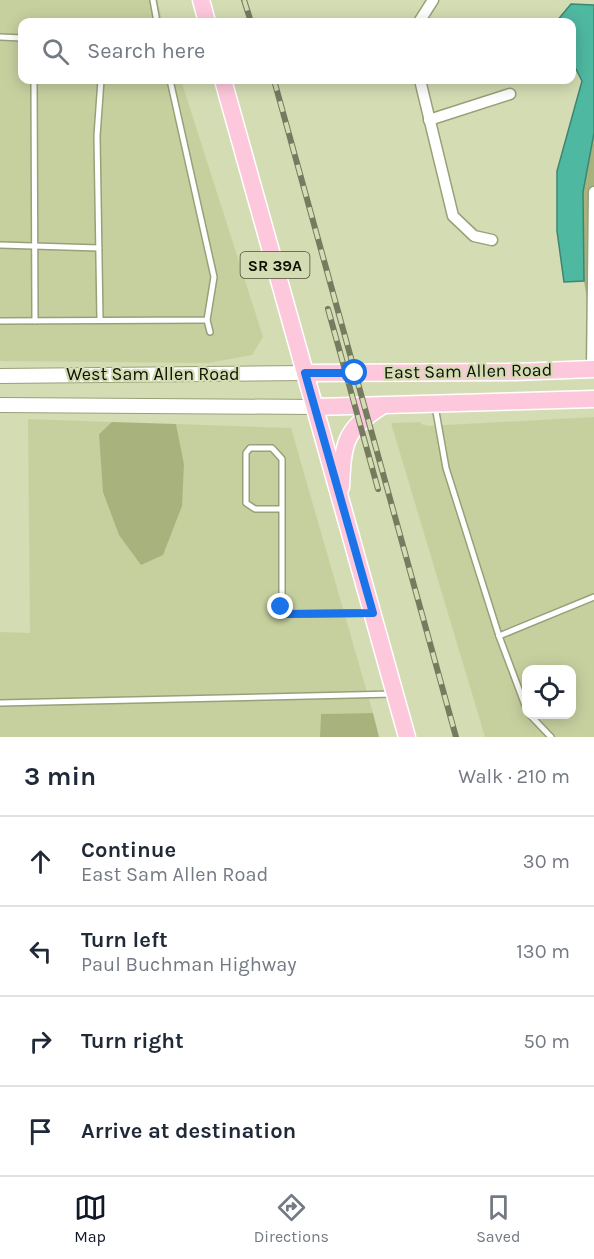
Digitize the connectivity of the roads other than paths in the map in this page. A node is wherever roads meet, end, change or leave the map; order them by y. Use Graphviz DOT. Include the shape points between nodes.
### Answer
graph roads {
  1 [pos="153,0"];
  2 [pos="201,0"];
  3 [pos="433,0"];
  4 [pos="156,18"];
  5 [pos="206,18"];
  6 [pos="422,18"];
  7 [pos="0,37"];
  8 [pos="18,38"];
  9 [pos="34,84"];
  10 [pos="101,84"];
  11 [pos="171,84"];
  12 [pos="224,84"];
  13 [pos="421,84"];
  14 [pos="510,94"];
  15 [pos="429,120"];
  16 [pos="594,192"];
  17 [pos="492,240"];
  18 [pos="0,245"];
  19 [pos="35,246"];
  20 [pos="99,248"];
  21 [pos="100,320"];
  22 [pos="207,320"];
  23 [pos="0,321"];
  24 [pos="35,321"];
  25 [pos="210,332"];
  26 [pos="593,369"];
  27 [pos="305,373"];
  28 [pos="0,376"];
  29 [pos="594,399"];
  30 [pos="435,404"];
  31 [pos="0,405"];
  32 [pos="383,405"];
  33 [pos="315,406"];
  34 [pos="341,500"];
  35 [pos="282,509"];
  36 [pos="594,597"];
  37 [pos="373,613"];
  38 [pos="499,636"];
  39 [pos="395,694"];
  40 [pos="522,697"];
  41 [pos="0,703"];
  42 [pos="534,719"];
  43 [pos="407,737"];
  44 [pos="551,737"];
  1 -- 4 [label="lane"];
  2 -- 5 [label="main road"];
  3 -- 6 [label="street"];
  7 -- 8 [label="lane"];
  9 -- 19 [label="lane"];
  10 -- 20 [label="lane" via="97,136"];
  11 -- 22 [label="lane" via="214,277"];
  12 -- 27 [label="main road, SR 39A"];
  13 -- 15 [label="street"];
  14 -- 15 [label="street"];
  15 -- 17 [label="street" via="453,216 474,236"];
  16 -- 26 [label="street"];
  18 -- 19 [label="lane"];
  19 -- 20 [label="lane"];
  19 -- 24 [label="lane"];
  20 -- 21 [label="lane"];
  21 -- 22 [label="lane"];
  21 -- 24 [label="lane"];
  22 -- 25 [label="lane"];
  23 -- 24 [label="lane"];
  26 -- 27 [label="main road, East Sam Allen Road"];
  27 -- 28 [label="street, West Sam Allen Road"];
  27 -- 33 [label="main road, SR 39A"];
  29 -- 30 [label="main road"];
  30 -- 32 [label="main road"];
  30 -- 38 [label="lane" via="446,468"];
  31 -- 33 [label="street"];
  32 -- 33 [label="main road"];
  32 -- 34 [label="main road" via="349,433 343,457"];
  33 -- 34 [label="main road, SR 39A"];
  34 -- 37 [label="main road, SR 39A"];
  35 -- 35 [label="lane" via="280,455 272,448 250,448 246,453 246,503 255,509"];
  35 -- 37 [label="lane" via="282,611"];
  36 -- 38 [label="lane"];
  37 -- 39 [label="main road, SR 39A"];
  38 -- 40 [label="lane"];
  39 -- 41 [label="lane"];
  39 -- 43 [label="main road, SR 39A"];
  42 -- 44 [label="lane"];
}
